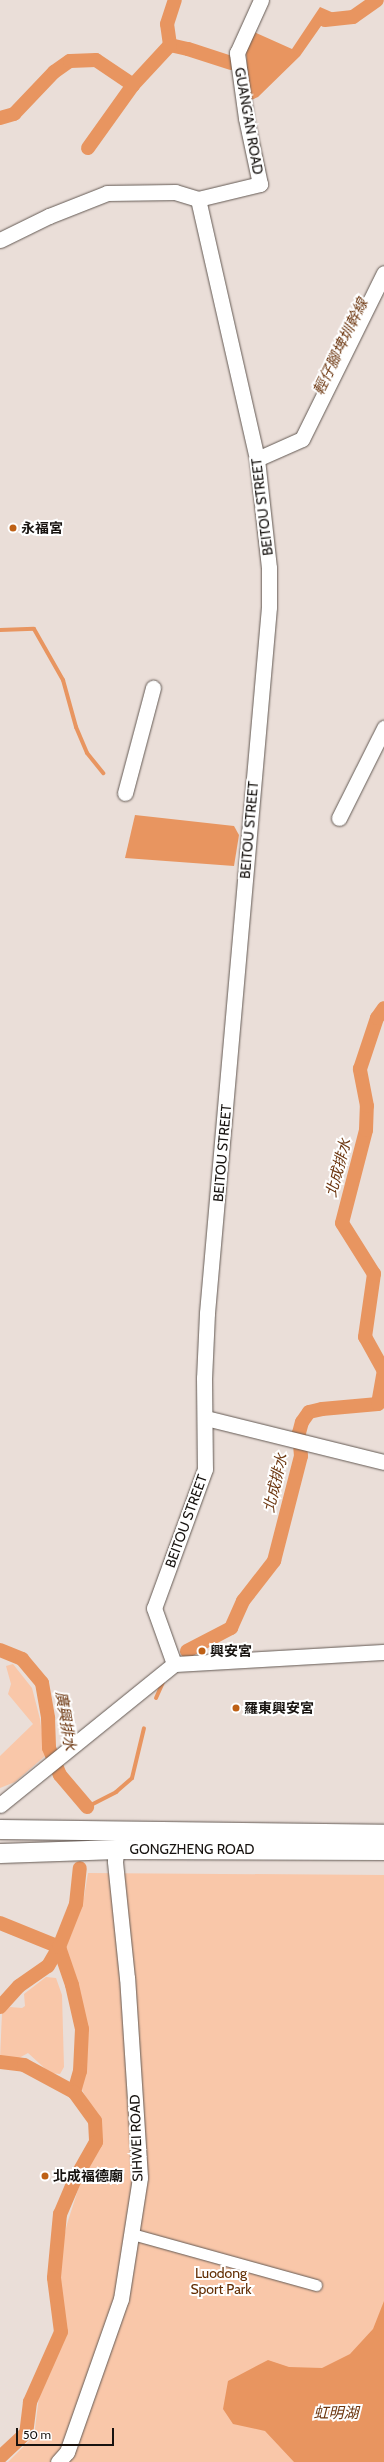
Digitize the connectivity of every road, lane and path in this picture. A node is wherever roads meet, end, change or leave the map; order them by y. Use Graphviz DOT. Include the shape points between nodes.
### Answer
graph roads {
  1 [pos="261,0"];
  2 [pos="198,198"];
  3 [pos="0,240"];
  4 [pos="384,273"];
  5 [pos="257,459"];
  6 [pos="153,688"];
  7 [pos="384,728"];
  8 [pos="125,792"];
  9 [pos="339,818"];
  10 [pos="206,1418"];
  11 [pos="384,1462"];
  12 [pos="384,1652"];
  13 [pos="174,1664"];
  14 [pos="0,1805"];
  15 [pos="0,1829"];
  16 [pos="117,1830"];
  17 [pos="384,1834"];
  18 [pos="117,1849"];
  19 [pos="384,1850"];
  20 [pos="0,1853"];
  21 [pos="132,2234"];
  22 [pos="316,2285"];
  23 [pos="58,2462"];
  1 -- 2 [label="street, GUANG'AN ROAD" via="237,53 246,118 260,184"];
  2 -- 3 [label="street" via="175,192 108,193 49,216"];
  2 -- 5 [label="street, BEITOU STREET"];
  4 -- 5 [label="street" via="302,439"];
  5 -- 10 [label="street, BEITOU STREET" via="269,568 269,607 207,1313 204,1378"];
  6 -- 8 [label="street"];
  7 -- 9 [label="street"];
  10 -- 11 [label="street"];
  10 -- 13 [label="street, BEITOU STREET" via="205,1469 154,1608"];
  12 -- 13 [label="street"];
  13 -- 14 [label="street"];
  15 -- 16 [label="street, GONGZHENG ROAD"];
  16 -- 17 [label="street, GONGZHENG ROAD"];
  16 -- 18 [label="street"];
  18 -- 19 [label="street, GONGZHENG ROAD"];
  18 -- 20 [label="street, GONGZHENG ROAD"];
  18 -- 21 [label="street, SIHWEI ROAD" via="115,1862 127,1978 140,2177"];
  21 -- 22 [label="street"];
  21 -- 23 [label="street, SIHWEI ROAD" via="121,2299 67,2452"];
}
